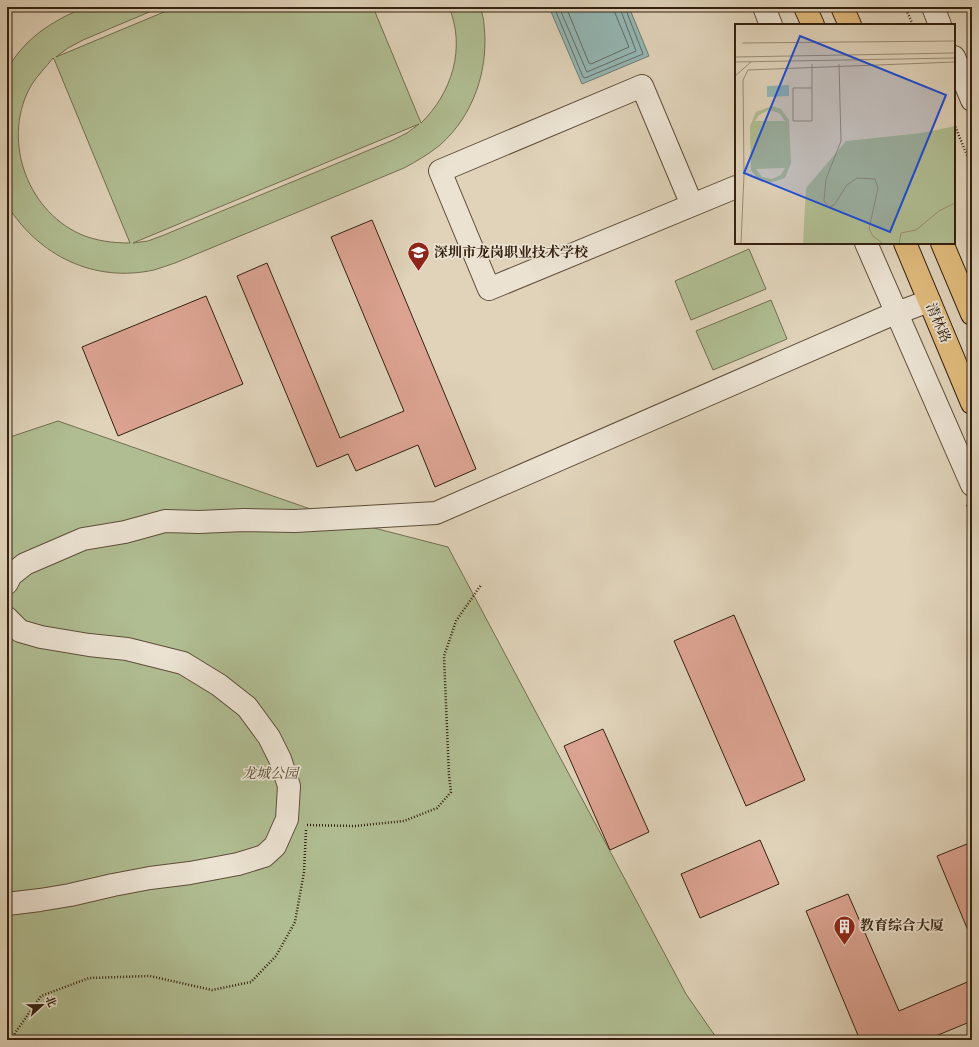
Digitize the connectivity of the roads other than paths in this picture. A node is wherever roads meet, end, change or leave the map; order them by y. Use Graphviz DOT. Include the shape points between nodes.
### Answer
graph roads {
  1 [pos="764,7"];
  2 [pos="805,7"];
  3 [pos="842,7"];
  4 [pos="933,7"];
  5 [pos="772,24"];
  6 [pos="813,24"];
  7 [pos="850,24"];
  8 [pos="940,24"];
  9 [pos="955,59"];
  10 [pos="972,100"];
  11 [pos="735,187"];
  12 [pos="692,205"];
  13 [pos="866,244"];
  14 [pos="905,244"];
  15 [pos="942,244"];
  16 [pos="929,301"];
  17 [pos="897,313"];
  18 [pos="972,314"];
  19 [pos="972,402"];
  20 [pos="972,485"];
  21 [pos="7,583"];
  22 [pos="7,618"];
  23 [pos="7,904"];
  1 -- 5 [label="street"];
  2 -- 6 [label="main road"];
  3 -- 7 [label="main road"];
  4 -- 8 [label="street"];
  9 -- 10 [label="street"];
  11 -- 12 [label="street"];
  12 -- 12 [label="street" via="490,290 440,171 642,86"];
  13 -- 17 [label="street"];
  14 -- 16 [label="main road, 清林路"];
  15 -- 18 [label="main road"];
  16 -- 17 [label="street"];
  16 -- 19 [label="main road, 清林路"];
  17 -- 20 [label="street"];
  17 -- 21 [label="street" via="436,514 295,521 165,521 125,532 83,539 25,564 11,575"];
  22 -- 23 [label="street" via="20,631 41,637 127,649 183,663 219,685 247,707 269,737 289,786 287,819 276,846 264,856 190,873"];
}
